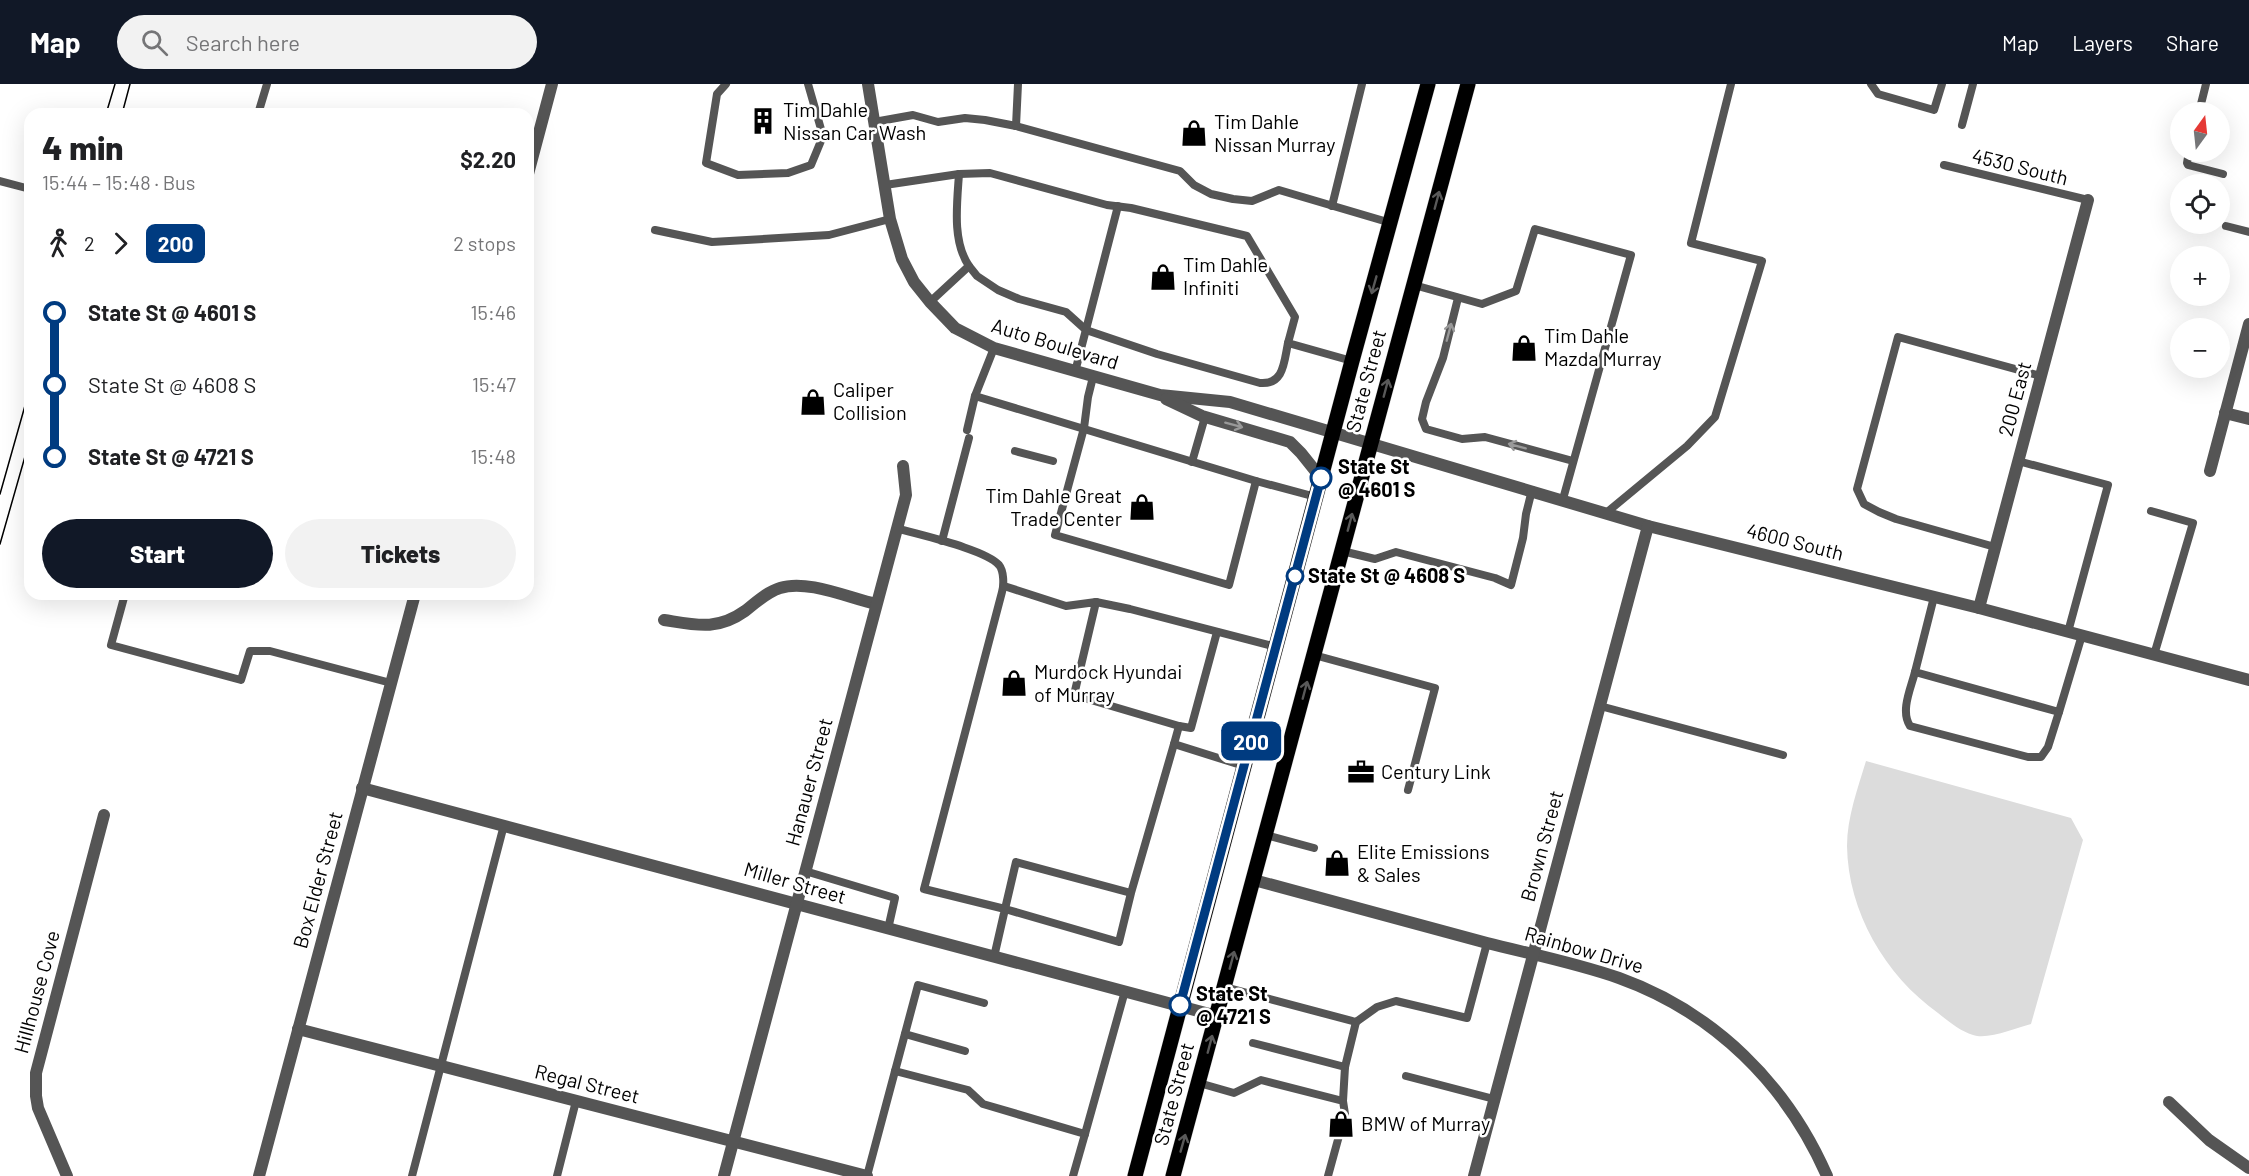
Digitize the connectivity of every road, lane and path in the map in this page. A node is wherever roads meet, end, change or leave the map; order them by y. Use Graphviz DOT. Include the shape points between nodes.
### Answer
graph roads {
  1 [pos="267,84"];
  2 [pos="552,84"];
  3 [pos="726,84"];
  4 [pos="808,84"];
  5 [pos="868,84"];
  6 [pos="1018,84"];
  7 [pos="1362,84"];
  8 [pos="1428,84"];
  9 [pos="1468,84"];
  10 [pos="1731,84"];
  11 [pos="1870,84"];
  12 [pos="1942,84"];
  13 [pos="1972,84"];
  14 [pos="2205,84"];
  15 [pos="2201,102"];
  16 [pos="260,108"];
  17 [pos="874,122"];
  18 [pos="1962,125"];
  19 [pos="1016,126"];
  20 [pos="534,152"];
  21 [pos="2187,162"];
  22 [pos="1944,165"];
  23 [pos="959,174"];
  24 [pos="2223,174"];
  25 [pos="0,181"];
  26 [pos="885,185"];
  27 [pos="24,187"];
  28 [pos="2088,200"];
  29 [pos="1118,206"];
  30 [pos="1332,206"];
  31 [pos="890,219"];
  32 [pos="1391,223"];
  33 [pos="2230,227"];
  34 [pos="655,230"];
  35 [pos="2249,232"];
  36 [pos="969,266"];
  37 [pos="1414,285"];
  38 [pos="1458,298"];
  39 [pos="930,302"];
  40 [pos="2249,324"];
  41 [pos="1086,330"];
  42 [pos="1288,343"];
  43 [pos="994,348"];
  44 [pos="1352,361"];
  45 [pos="1075,372"];
  46 [pos="2041,375"];
  47 [pos="1093,377"];
  48 [pos="1160,395"];
  49 [pos="975,396"];
  50 [pos="2225,413"];
  51 [pos="1205,417"];
  52 [pos="2249,419"];
  53 [pos="1084,428"];
  54 [pos="1333,434"];
  55 [pos="1371,444"];
  56 [pos="1015,451"];
  57 [pos="1053,461"];
  58 [pos="1573,461"];
  59 [pos="2018,461"];
  60 [pos="1192,462"];
  61 [pos="903,466"];
  62 [pos="2210,471"];
  63 [pos="1321,478"];
  64 [pos="1256,481"];
  65 [pos="1532,490"];
  66 [pos="1316,497"];
  67 [pos="1563,499"];
  68 [pos="2151,511"];
  69 [pos="1606,513"];
  70 [pos="1648,526"];
  71 [pos="897,528"];
  72 [pos="942,541"];
  73 [pos="1995,547"];
  74 [pos="1342,551"];
  75 [pos="1004,586"];
  76 [pos="1934,597"];
  77 [pos="123,600"];
  78 [pos="413,600"];
  79 [pos="1096,602"];
  80 [pos="876,604"];
  81 [pos="1979,608"];
  82 [pos="664,620"];
  83 [pos="1217,632"];
  84 [pos="2068,632"];
  85 [pos="2082,635"];
  86 [pos="1276,647"];
  87 [pos="2154,655"];
  88 [pos="1314,656"];
  89 [pos="1914,672"];
  90 [pos="2249,681"];
  91 [pos="392,683"];
  92 [pos="1600,706"];
  93 [pos="2059,711"];
  94 [pos="1179,726"];
  95 [pos="1174,744"];
  96 [pos="1783,755"];
  97 [pos="1244,766"];
  98 [pos="362,788"];
  99 [pos="1408,790"];
  100 [pos="104,815"];
  101 [pos="504,825"];
  102 [pos="1266,835"];
  103 [pos="1314,848"];
  104 [pos="805,872"];
  105 [pos="1254,880"];
  106 [pos="1131,893"];
  107 [pos="796,903"];
  108 [pos="1005,909"];
  109 [pos="888,929"];
  110 [pos="1487,943"];
  111 [pos="1533,955"];
  112 [pos="994,957"];
  113 [pos="1225,987"];
  114 [pos="1125,992"];
  115 [pos="984,1003"];
  116 [pos="1180,1006"];
  117 [pos="1217,1016"];
  118 [pos="1356,1022"];
  119 [pos="298,1029"];
  120 [pos="905,1034"];
  121 [pos="1253,1043"];
  122 [pos="965,1051"];
  123 [pos="442,1066"];
  124 [pos="1345,1067"];
  125 [pos="895,1071"];
  126 [pos="1406,1076"];
  127 [pos="1199,1083"];
  128 [pos="1494,1099"];
  129 [pos="576,1101"];
  130 [pos="1343,1101"];
  131 [pos="2169,1102"];
  132 [pos="1085,1134"];
  133 [pos="734,1141"];
  134 [pos="2249,1168"];
  135 [pos="67,1176"];
  136 [pos="259,1176"];
  137 [pos="412,1176"];
  138 [pos="557,1176"];
  139 [pos="724,1176"];
  140 [pos="867,1176"];
  141 [pos="1073,1176"];
  142 [pos="1135,1176"];
  143 [pos="1173,1176"];
  144 [pos="1328,1176"];
  145 [pos="1474,1176"];
  146 [pos="1827,1176"];
  1 -- 16 [label="lane"];
  2 -- 20 [label="street"];
  3 -- 4 [label="lane" via="717,94 706,163 738,175 788,173 811,165 823,136"];
  5 -- 17 [label="street, Auto Boulevard"];
  6 -- 19 [label="lane"];
  7 -- 30 [label="lane"];
  8 -- 32 [label="main road, State Street"];
  37 -- 9 [label="main road, State Street, one-way"];
  10 -- 69 [label="lane" via="1691,243 1762,261 1715,417 1687,446"];
  11 -- 12 [label="lane" via="1878,94 1934,110"];
  13 -- 18 [label="lane"];
  14 -- 15 [label="lane"];
  17 -- 19 [label="lane" via="914,115 938,122 965,118"];
  17 -- 26 [label="street, Auto Boulevard"];
  19 -- 30 [label="lane" via="1180,171 1211,194 1252,201 1279,190"];
  21 -- 24 [label="lane"];
  22 -- 28 [label="lane, 4530 South"];
  23 -- 26 [label="lane"];
  23 -- 29 [label="lane" via="990,173"];
  23 -- 36 [label="lane" via="957,217 961,255"];
  25 -- 27 [label="lane"];
  26 -- 31 [label="street, Auto Boulevard"];
  28 -- 46 [label="street, 200 East"];
  29 -- 41 [label="lane"];
  29 -- 42 [label="lane" via="1247,236 1295,317"];
  30 -- 32 [label="lane"];
  31 -- 34 [label="lane" via="829,235 712,242"];
  31 -- 39 [label="street, Auto Boulevard" via="902,259"];
  32 -- 44 [label="main road, State Street, one-way"];
  33 -- 35 [label="lane"];
  36 -- 39 [label="lane"];
  36 -- 41 [label="lane" via="977,276 1006,294 1066,312"];
  37 -- 38 [label="lane"];
  55 -- 37 [label="main road, State Street, one-way"];
  58 -- 38 [label="lane, one-way" via="1485,437 1462,439 1426,429 1422,418"];
  38 -- 58 [label="lane" via="1482,304 1516,291 1535,229 1631,255"];
  39 -- 43 [label="street, Auto Boulevard" via="955,328"];
  40 -- 50 [label="street"];
  41 -- 42 [label="lane" via="1267,384 1281,375"];
  41 -- 45 [label="lane"];
  42 -- 44 [label="lane"];
  43 -- 45 [label="street, Auto Boulevard"];
  43 -- 49 [label="lane"];
  44 -- 54 [label="main road, State Street"];
  45 -- 47 [label="street, Auto Boulevard"];
  46 -- 59 [label="street, 200 East"];
  46 -- 73 [label="lane" via="1898,337 1857,489 1864,504 1896,519"];
  47 -- 48 [label="street, Auto Boulevard"];
  47 -- 53 [label="lane"];
  48 -- 51 [label="street, Auto Boulevard"];
  48 -- 54 [label="street, Auto Boulevard" via="1230,402"];
  49 -- 53 [label="lane"];
  49 -- 72 [label="lane"];
  50 -- 52 [label="street"];
  50 -- 62 [label="street"];
  51 -- 60 [label="lane"];
  51 -- 63 [label="street, Auto Boulevard, one-way" via="1290,442"];
  53 -- 60 [label="lane"];
  53 -- 64 [label="lane" via="1055,535 1229,585"];
  54 -- 55 [label="street, 4600 South"];
  54 -- 63 [label="main road, State Street"];
  55 -- 65 [label="street, 4600 South"];
  74 -- 55 [label="main road, State Street, one-way"];
  56 -- 57 [label="lane"];
  58 -- 67 [label="lane"];
  59 -- 73 [label="street, 200 East"];
  59 -- 84 [label="lane" via="2108,485"];
  60 -- 64 [label="lane"];
  61 -- 71 [label="street, Hanauer Street" via="906,495"];
  63 -- 66 [label="main road, State Street"];
  64 -- 66 [label="lane"];
  65 -- 67 [label="street, 4600 South"];
  65 -- 74 [label="lane" via="1511,585 1396,552 1374,559"];
  66 -- 86 [label="main road, State Street"];
  67 -- 69 [label="street, 4600 South"];
  68 -- 87 [label="lane" via="2193,523"];
  69 -- 70 [label="street, 4600 South"];
  70 -- 76 [label="street, 4600 South"];
  70 -- 92 [label="street, Brown Street"];
  71 -- 72 [label="lane"];
  71 -- 80 [label="street, Hanauer Street"];
  72 -- 75 [label="lane" via="988,555 1000,566"];
  73 -- 81 [label="street, 200 East"];
  74 -- 88 [label="main road, State Street"];
  75 -- 79 [label="lane" via="1066,606"];
  75 -- 108 [label="lane" via="924,889"];
  76 -- 81 [label="street, 4600 South"];
  76 -- 89 [label="lane"];
  77 -- 91 [label="lane" via="111,645 241,681 250,651 270,651"];
  78 -- 91 [label="street, Box Elder Street"];
  79 -- 83 [label="lane"];
  79 -- 94 [label="lane" via="1074,695"];
  80 -- 82 [label="street" via="791,586 762,597 725,623 706,626"];
  80 -- 104 [label="street, Hanauer Street"];
  81 -- 84 [label="street, 4600 South"];
  83 -- 86 [label="lane"];
  83 -- 94 [label="lane" via="1191,728"];
  84 -- 85 [label="street, 4600 South"];
  85 -- 87 [label="street, 4600 South"];
  85 -- 93 [label="lane"];
  86 -- 97 [label="main road, State Street"];
  87 -- 90 [label="street, 4600 South"];
  88 -- 99 [label="lane" via="1435,688"];
  102 -- 88 [label="main road, State Street, one-way"];
  89 -- 93 [label="lane"];
  89 -- 93 [label="lane" via="1906,708 1910,726 2041,757"];
  91 -- 98 [label="street, Box Elder Street"];
  92 -- 96 [label="lane"];
  92 -- 111 [label="street, Brown Street"];
  94 -- 95 [label="lane"];
  95 -- 97 [label="lane"];
  95 -- 106 [label="lane"];
  97 -- 116 [label="main road, State Street"];
  98 -- 101 [label="street, Miller Street"];
  98 -- 119 [label="street, Box Elder Street"];
  100 -- 135 [label="street, Hillhouse Cove" via="36,1073 38,1108"];
  101 -- 107 [label="street, Miller Street"];
  101 -- 123 [label="lane"];
  102 -- 103 [label="lane"];
  102 -- 105 [label="main road, State Street"];
  104 -- 107 [label="street, Hanauer Street"];
  104 -- 109 [label="lane" via="895,898"];
  105 -- 110 [label="street, Rainbow Drive"];
  113 -- 105 [label="main road, State Street, one-way"];
  106 -- 108 [label="lane" via="1016,862"];
  106 -- 108 [label="lane" via="1119,942"];
  107 -- 109 [label="street, Miller Street"];
  107 -- 133 [label="street, Hanauer Street"];
  108 -- 112 [label="lane"];
  109 -- 112 [label="street, Miller Street"];
  110 -- 111 [label="street, Rainbow Drive"];
  110 -- 118 [label="lane" via="1467,1018 1396,1000 1377,1007"];
  111 -- 128 [label="street, Brown Street"];
  111 -- 146 [label="street, Rainbow Drive" via="1638,985 1681,1007 1724,1037 1782,1098"];
  112 -- 114 [label="street, Miller Street"];
  113 -- 117 [label="main road, State Street"];
  113 -- 118 [label="lane"];
  114 -- 116 [label="street, Miller Street"];
  114 -- 132 [label="lane"];
  115 -- 120 [label="lane" via="918,985"];
  116 -- 117 [label="street, Miller Street"];
  116 -- 142 [label="main road, State Street"];
  127 -- 117 [label="main road, State Street, one-way"];
  118 -- 124 [label="lane"];
  119 -- 123 [label="street, Regal Street"];
  119 -- 136 [label="street, Box Elder Street"];
  120 -- 122 [label="lane"];
  120 -- 125 [label="lane"];
  121 -- 124 [label="lane"];
  123 -- 129 [label="street, Regal Street"];
  123 -- 137 [label="lane"];
  124 -- 130 [label="lane"];
  125 -- 132 [label="lane" via="968,1089 983,1104"];
  125 -- 140 [label="lane"];
  126 -- 128 [label="lane"];
  127 -- 130 [label="lane" via="1234,1093 1261,1080"];
  143 -- 127 [label="main road, State Street, one-way"];
  128 -- 145 [label="street, Brown Street"];
  129 -- 133 [label="street, Regal Street"];
  129 -- 138 [label="lane"];
  130 -- 144 [label="lane" via="1345,1114"];
  131 -- 134 [label="street" via="2209,1140"];
  132 -- 141 [label="lane"];
  133 -- 139 [label="street, Hanauer Street"];
  133 -- 140 [label="street, Regal Street"];
}
